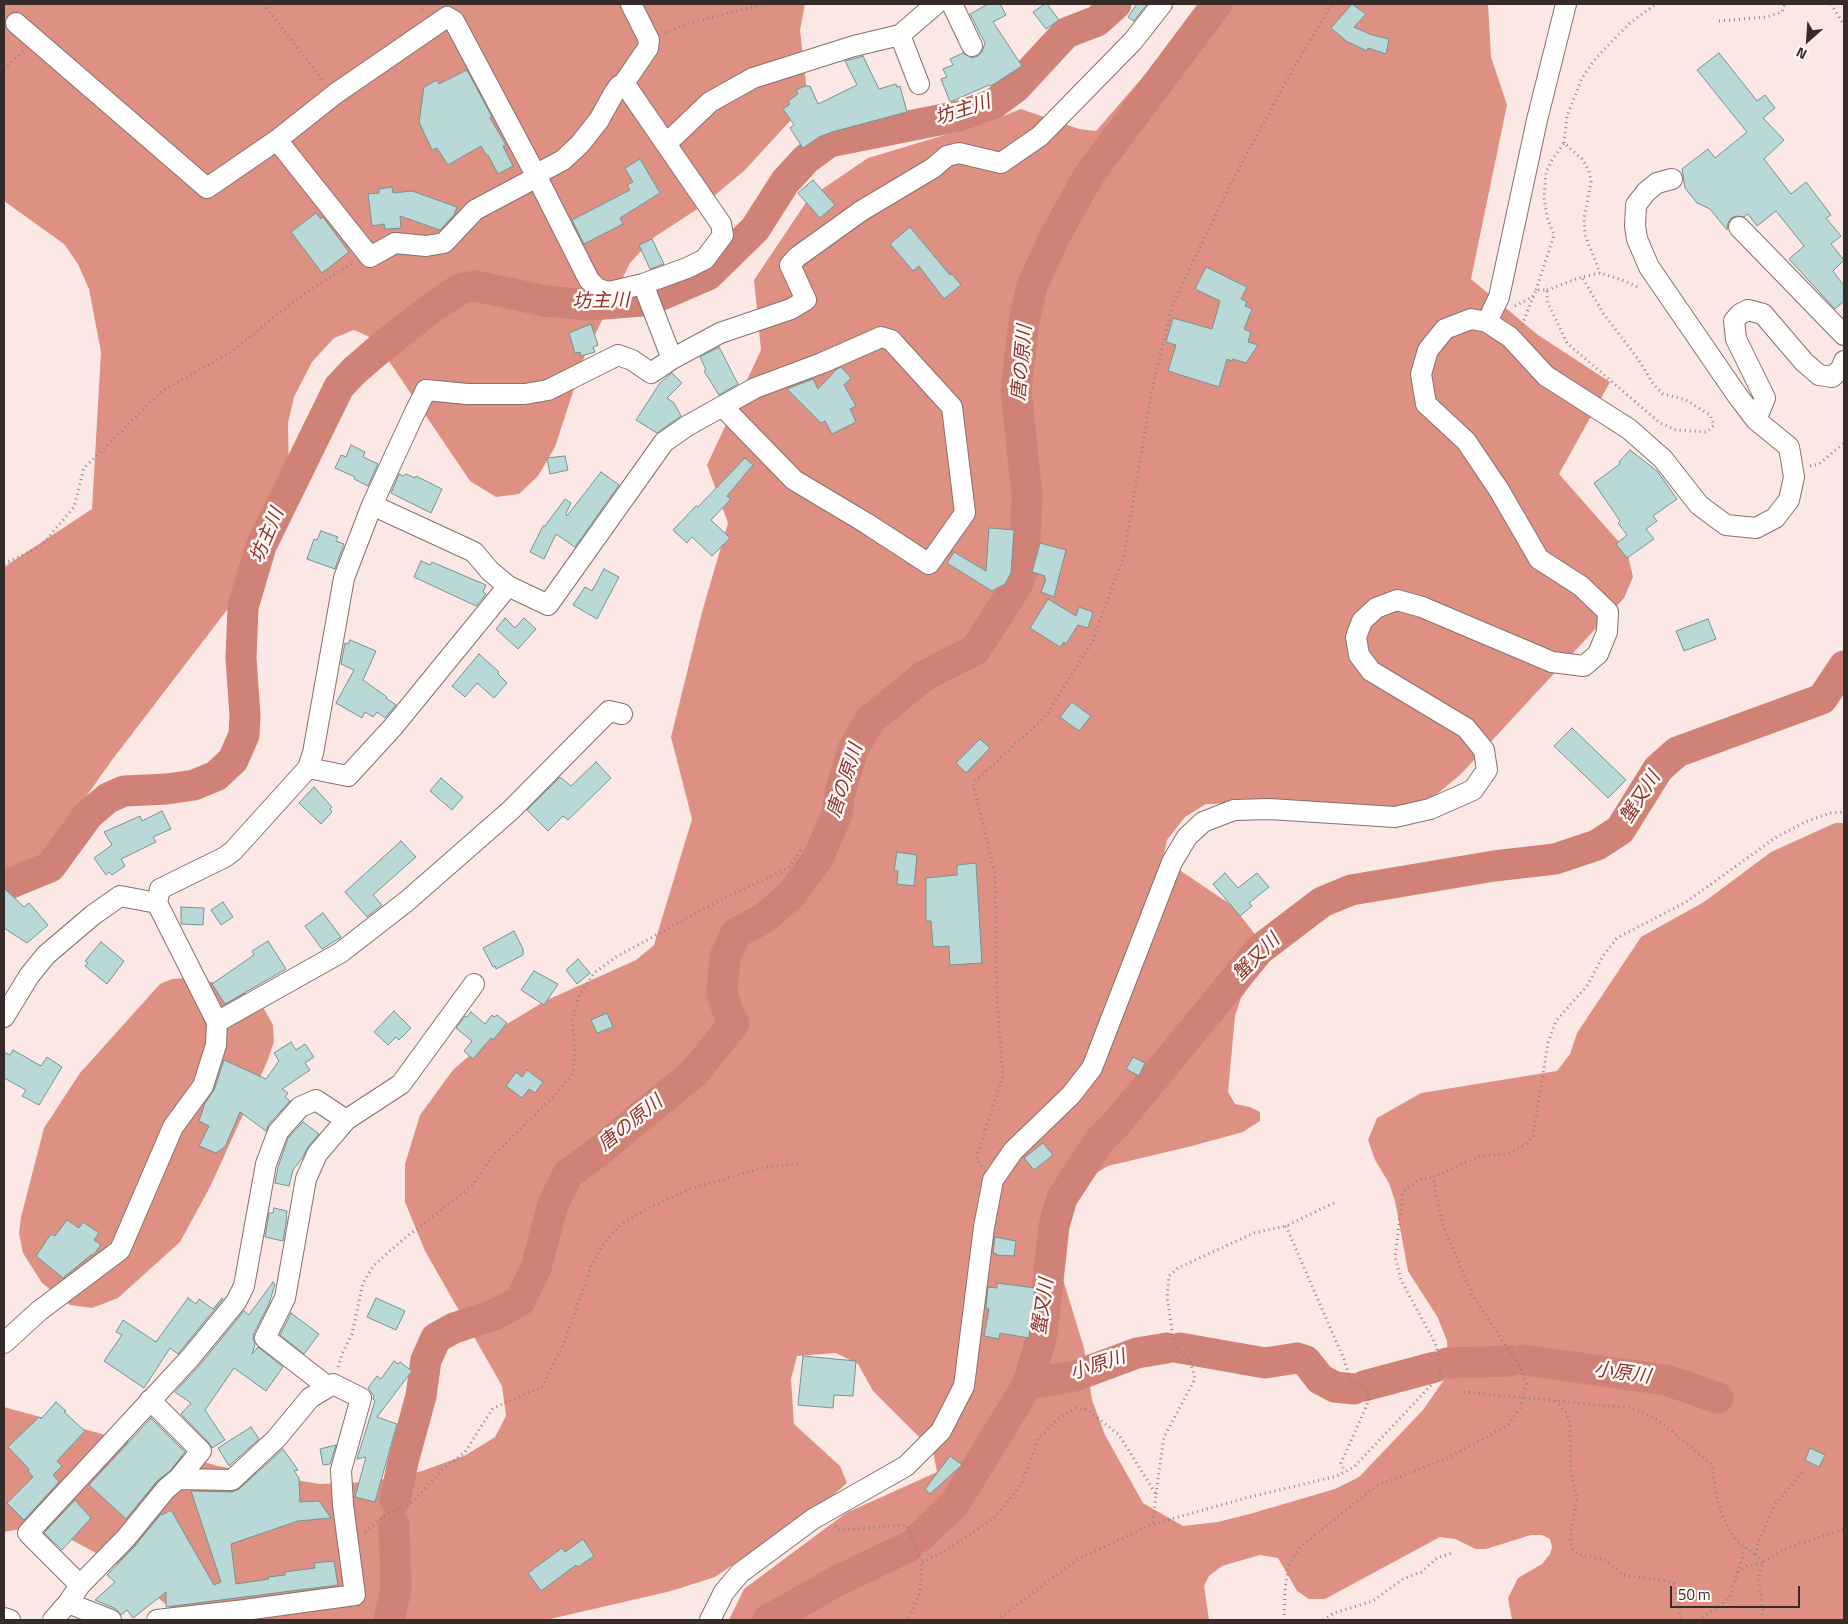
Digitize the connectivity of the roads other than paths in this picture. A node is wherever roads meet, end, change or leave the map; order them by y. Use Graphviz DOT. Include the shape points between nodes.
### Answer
graph roads {
  1 [pos="631,4"];
  2 [pos="936,4"];
  3 [pos="952,4"];
  4 [pos="1162,4"];
  5 [pos="1566,4"];
  6 [pos="16,23"];
  7 [pos="900,35"];
  8 [pos="972,46"];
  9 [pos="624,83"];
  10 [pos="919,84"];
  11 [pos="277,140"];
  12 [pos="667,143"];
  13 [pos="536,176"];
  14 [pos="1672,179"];
  15 [pos="1739,227"];
  16 [pos="643,284"];
  17 [pos="1487,322"];
  18 [pos="1844,335"];
  19 [pos="672,360"];
  20 [pos="1844,361"];
  21 [pos="723,407"];
  22 [pos="1756,420"];
  23 [pos="372,505"];
  24 [pos="508,586"];
  25 [pos="622,714"];
  26 [pos="308,768"];
  27 [pos="157,903"];
  28 [pos="474,984"];
  29 [pos="4,1017"];
  30 [pos="217,1022"];
  31 [pos="346,1120"];
  32 [pos="4,1343"];
  33 [pos="331,1385"];
  34 [pos="150,1400"];
  35 [pos="178,1479"];
  36 [pos="80,1585"];
  37 [pos="68,1603"];
  38 [pos="4,1618"];
  39 [pos="10,1620"];
  40 [pos="53,1620"];
  41 [pos="111,1620"];
  42 [pos="157,1620"];
  43 [pos="710,1620"];
  1 -- 9 [label="street" via="650,40"];
  2 -- 7 [label="street"];
  3 -- 8 [label="street"];
  4 -- 19 [label="street" via="1133,41 1040,136 1000,163 959,153 948,156 796,257 790,265 806,300 791,309 720,333"];
  5 -- 17 [label="street" via="1499,297"];
  6 -- 11 [label="street" via="207,188"];
  7 -- 10 [label="street"];
  7 -- 12 [label="street" via="753,78 710,102"];
  9 -- 12 [label="street"];
  9 -- 13 [label="street" via="580,144 563,160"];
  11 -- 13 [label="street" via="370,257 395,243 426,246 444,243 475,210"];
  11 -- 13 [label="street" via="335,94 447,17 454,21"];
  12 -- 16 [label="street" via="721,224 723,235 706,259"];
  13 -- 16 [label="street" via="589,280 598,289 609,292"];
  14 -- 22 [label="street" via="1657,183 1636,206 1637,239 1649,267"];
  15 -- 18 [label="street"];
  16 -- 19 [label="street"];
  17 -- 22 [label="street" via="1515,342 1546,376 1629,429 1663,460 1699,505 1726,525 1756,528 1774,518 1789,500 1794,477 1789,447"];
  17 -- 43 [label="street" via="1471,319 1445,329 1428,350 1421,374 1426,404 1466,441 1539,559 1580,586 1608,612 1607,632 1598,654 1584,666 1552,662 1422,607 1397,600 1376,608 1362,621 1356,637 1359,655 1371,670 1466,728 1484,750 1487,770 1473,790 1430,809 1395,817 1269,809 1234,810 1203,822 1187,837 1172,862 1092,1068 1071,1095 1013,1151 993,1180 964,1386 941,1431 906,1466 822,1514 740,1573 724,1592"];
  19 -- 23 [label="street" via="651,373 618,355 548,390 525,394 426,390"];
  20 -- 22 [label="street" via="1841,370 1832,378 1819,375 1763,314 1748,310 1740,314 1734,321 1736,339 1765,398"];
  21 -- 21 [label="street" via="755,388 881,337 890,340 952,407 965,513 930,564 794,480"];
  21 -- 24 [label="street" via="664,442 548,605"];
  23 -- 24 [label="street" via="474,552"];
  23 -- 26 [label="street" via="344,578"];
  24 -- 26 [label="street" via="393,727 348,776"];
  25 -- 30 [label="street" via="609,711 511,810 407,902 355,942 324,963"];
  26 -- 27 [label="street" via="233,851 160,889"];
  27 -- 29 [label="street" via="120,896 93,915 46,955"];
  27 -- 30 [label="street"];
  28 -- 31 [label="street" via="401,1084"];
  30 -- 32 [label="street" via="216,1045 204,1086 173,1127 120,1250 39,1311"];
  31 -- 33 [label="street" via="317,1154 306,1179 285,1298 265,1338"];
  31 -- 34 [label="street" via="316,1100 300,1107 278,1132 266,1164 244,1286 225,1316"];
  33 -- 35 [label="street" via="310,1398 276,1439 232,1480"];
  33 -- 42 [label="street" via="361,1398 341,1470 355,1595"];
  34 -- 35 [label="street" via="202,1451"];
  34 -- 36 [label="street" via="28,1533"];
  35 -- 36 [label="street"];
  36 -- 37 [label="street"];
  37 -- 40 [label="street"];
  37 -- 41 [label="street"];
  38 -- 39 [label="street"];
}
